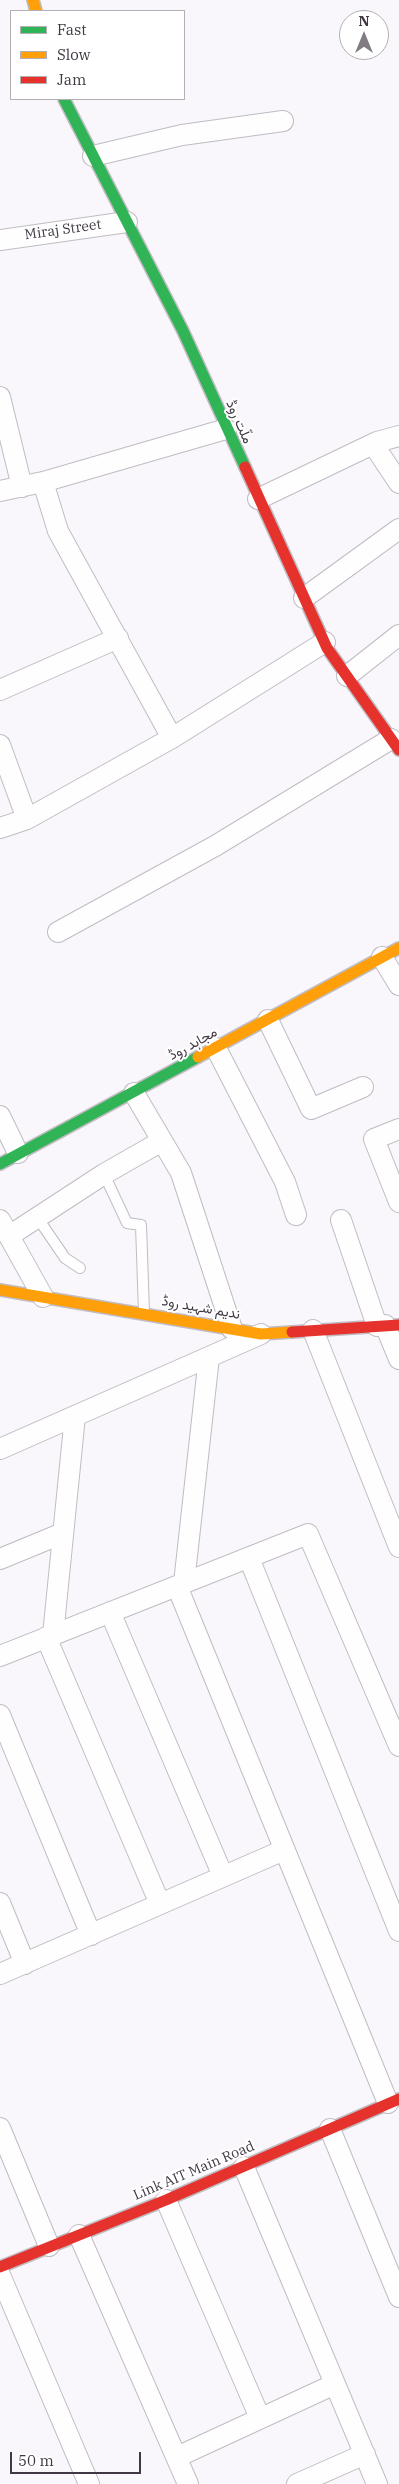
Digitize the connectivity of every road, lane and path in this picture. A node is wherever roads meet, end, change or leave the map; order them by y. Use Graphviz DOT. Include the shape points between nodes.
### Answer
graph roads {
  1 [pos="65,100"];
  2 [pos="283,121"];
  3 [pos="93,156"];
  4 [pos="127,222"];
  5 [pos="0,240"];
  6 [pos="0,397"];
  7 [pos="226,428"];
  8 [pos="399,436"];
  9 [pos="373,444"];
  10 [pos="43,482"];
  11 [pos="399,483"];
  12 [pos="22,487"];
  13 [pos="0,491"];
  14 [pos="258,498"];
  15 [pos="399,529"];
  16 [pos="304,598"];
  17 [pos="399,636"];
  18 [pos="118,638"];
  19 [pos="325,642"];
  20 [pos="347,676"];
  21 [pos="0,690"];
  22 [pos="172,738"];
  23 [pos="0,745"];
  24 [pos="395,745"];
  25 [pos="27,819"];
  26 [pos="0,828"];
  27 [pos="58,932"];
  28 [pos="391,953"];
  29 [pos="399,985"];
  30 [pos="268,1020"];
  31 [pos="216,1048"];
  32 [pos="363,1087"];
  33 [pos="134,1093"];
  34 [pos="0,1116"];
  35 [pos="399,1129"];
  36 [pos="162,1141"];
  37 [pos="18,1153"];
  38 [pos="0,1164"];
  39 [pos="104,1174"];
  40 [pos="399,1202"];
  41 [pos="296,1215"];
  42 [pos="37,1217"];
  43 [pos="341,1220"];
  44 [pos="4,1228"];
  45 [pos="80,1268"];
  46 [pos="0,1290"];
  47 [pos="43,1297"];
  48 [pos="144,1314"];
  49 [pos="387,1325"];
  50 [pos="232,1329"];
  51 [pos="312,1330"];
  52 [pos="261,1334"];
  53 [pos="209,1356"];
  54 [pos="399,1359"];
  55 [pos="75,1416"];
  56 [pos="0,1449"];
  57 [pos="63,1533"];
  58 [pos="399,1547"];
  59 [pos="249,1558"];
  60 [pos="0,1559"];
  61 [pos="181,1584"];
  62 [pos="110,1612"];
  63 [pos="49,1636"];
  64 [pos="0,1656"];
  65 [pos="0,1715"];
  66 [pos="399,1746"];
  67 [pos="284,1850"];
  68 [pos="223,1876"];
  69 [pos="0,1903"];
  70 [pos="160,1904"];
  71 [pos="399,1931"];
  72 [pos="91,1935"];
  73 [pos="25,1964"];
  74 [pos="0,1974"];
  75 [pos="393,2101"];
  76 [pos="0,2128"];
  77 [pos="330,2129"];
  78 [pos="244,2167"];
  79 [pos="166,2200"];
  80 [pos="79,2235"];
  81 [pos="49,2246"];
  82 [pos="0,2267"];
  83 [pos="0,2276"];
  84 [pos="399,2297"];
  85 [pos="335,2384"];
  86 [pos="260,2418"];
  87 [pos="364,2454"];
  88 [pos="177,2457"];
  89 [pos="89,2484"];
  90 [pos="188,2484"];
  91 [pos="297,2484"];
  92 [pos="377,2484"];
  1 -- 3 [label="street, ملّت روڈ"];
  2 -- 3 [label="street" via="182,135"];
  3 -- 4 [label="street, ملّت روڈ"];
  4 -- 5 [label="street, Miraj Street"];
  4 -- 7 [label="street, ملّت روڈ" via="183,331"];
  6 -- 12 [label="street"];
  7 -- 10 [label="street"];
  7 -- 14 [label="street, ملّت روڈ"];
  8 -- 9 [label="street"];
  9 -- 11 [label="street"];
  9 -- 14 [label="street"];
  10 -- 12 [label="street"];
  10 -- 18 [label="street" via="58,531"];
  12 -- 13 [label="street"];
  14 -- 16 [label="street, ملّت روڈ"];
  15 -- 16 [label="street"];
  16 -- 19 [label="street, ملّت روڈ"];
  17 -- 20 [label="street"];
  18 -- 21 [label="street"];
  18 -- 22 [label="street"];
  19 -- 20 [label="street, ملّت روڈ"];
  19 -- 22 [label="street"];
  20 -- 24 [label="street, ملّت روڈ"];
  22 -- 25 [label="street"];
  23 -- 25 [label="street"];
  24 -- 27 [label="street"];
  25 -- 26 [label="street"];
  28 -- 29 [label="street"];
  28 -- 30 [label="street, مجاہد روڈ"];
  30 -- 31 [label="street, مجاہد روڈ"];
  30 -- 32 [label="street" via="311,1109"];
  31 -- 33 [label="street, مجاہد روڈ"];
  31 -- 41 [label="street" via="285,1182"];
  33 -- 36 [label="street"];
  33 -- 37 [label="street, مجاہد روڈ"];
  34 -- 37 [label="street"];
  35 -- 40 [label="street" via="374,1139"];
  36 -- 39 [label="street"];
  36 -- 50 [label="street" via="181,1173"];
  37 -- 38 [label="street, مجاہد روڈ"];
  39 -- 42 [label="street"];
  39 -- 48 [label="lane" via="127,1223 141,1225"];
  42 -- 44 [label="street"];
  42 -- 45 [label="lane" via="65,1258"];
  43 -- 49 [label="street"];
  44 -- 47 [label="street"];
  46 -- 47 [label="street, ندیم شہید روڈ"];
  47 -- 48 [label="street, ندیم شہید روڈ"];
  48 -- 50 [label="street, ندیم شہید روڈ"];
  49 -- 51 [label="street, ندیم شہید روڈ"];
  49 -- 54 [label="street"];
  50 -- 52 [label="street, ندیم شہید روڈ"];
  51 -- 52 [label="street, ندیم شہید روڈ"];
  51 -- 58 [label="street"];
  52 -- 53 [label="street"];
  53 -- 55 [label="street"];
  53 -- 61 [label="street"];
  55 -- 56 [label="street"];
  55 -- 57 [label="street"];
  57 -- 60 [label="street"];
  57 -- 63 [label="street"];
  59 -- 61 [label="street"];
  59 -- 66 [label="street" via="308,1534"];
  59 -- 71 [label="street"];
  61 -- 62 [label="street"];
  61 -- 67 [label="street"];
  62 -- 63 [label="street"];
  62 -- 68 [label="street"];
  63 -- 64 [label="street"];
  63 -- 70 [label="street"];
  65 -- 72 [label="street"];
  67 -- 68 [label="street"];
  67 -- 75 [label="street"];
  68 -- 70 [label="street"];
  69 -- 73 [label="street"];
  70 -- 72 [label="street"];
  72 -- 73 [label="street"];
  73 -- 74 [label="street"];
  75 -- 77 [label="street, Link AIT Main Road"];
  76 -- 81 [label="street"];
  77 -- 78 [label="street, Link AIT Main Road"];
  77 -- 84 [label="street"];
  78 -- 79 [label="street, Link AIT Main Road"];
  78 -- 85 [label="street"];
  79 -- 80 [label="street, Link AIT Main Road"];
  79 -- 86 [label="street"];
  80 -- 81 [label="street, Link AIT Main Road"];
  80 -- 88 [label="street"];
  81 -- 82 [label="street, Link AIT Main Road"];
  83 -- 89 [label="street"];
  85 -- 86 [label="street"];
  85 -- 87 [label="street"];
  86 -- 88 [label="street"];
  87 -- 91 [label="street"];
  87 -- 92 [label="street"];
  88 -- 90 [label="street"];
}
